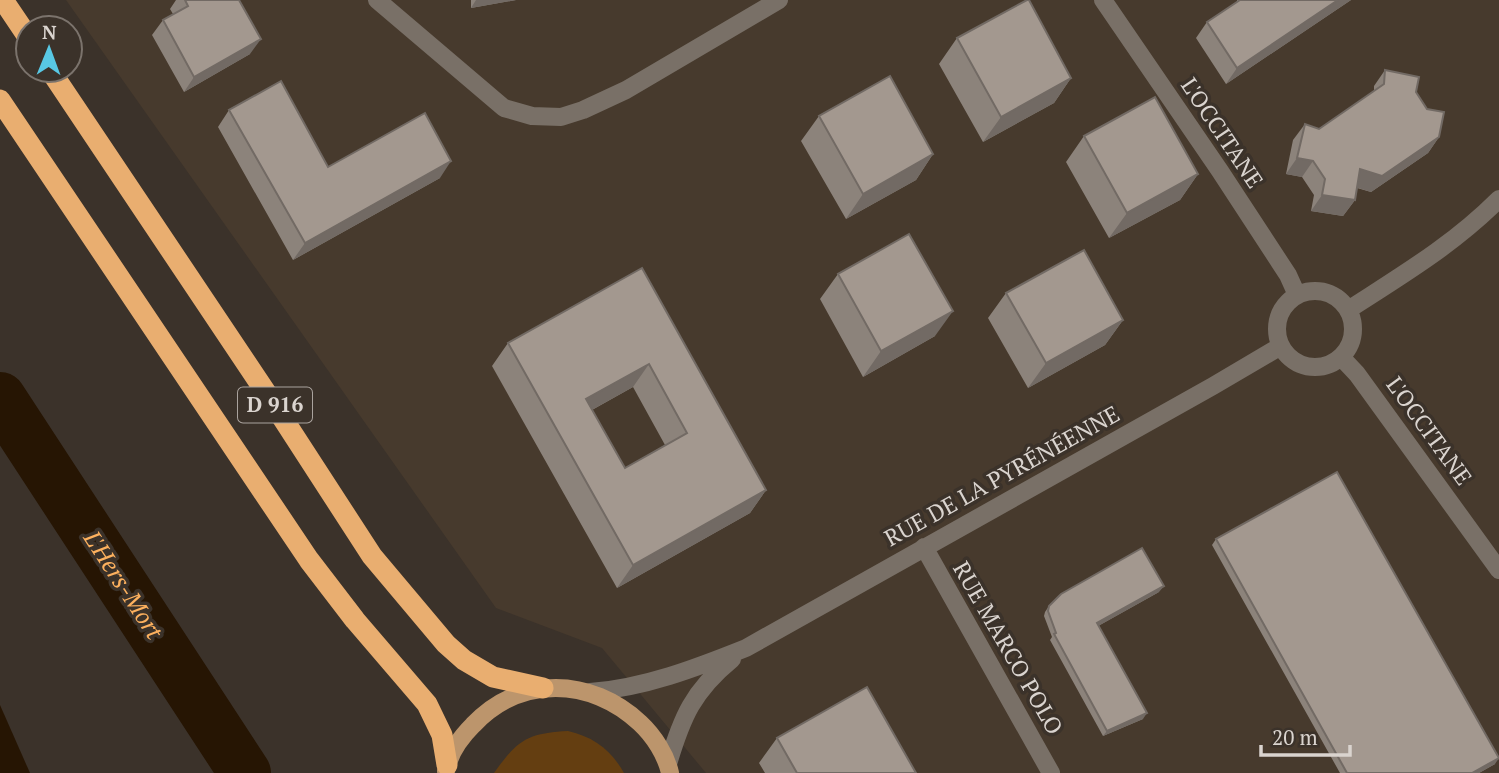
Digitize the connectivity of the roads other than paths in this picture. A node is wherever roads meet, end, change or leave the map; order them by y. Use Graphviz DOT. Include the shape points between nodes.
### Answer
graph roads {
  1 [pos="3,0"];
  2 [pos="377,0"];
  3 [pos="779,0"];
  4 [pos="1103,0"];
  5 [pos="14,16"];
  6 [pos="59,84"];
  7 [pos="0,100"];
  8 [pos="1499,199"];
  9 [pos="1297,295"];
  10 [pos="1348,310"];
  11 [pos="1281,346"];
  12 [pos="1341,356"];
  13 [pos="924,547"];
  14 [pos="1499,570"];
  15 [pos="746,648"];
  16 [pos="543,688"];
  17 [pos="590,692"];
  18 [pos="446,769"];
  19 [pos="669,769"];
  20 [pos="1051,773"];
  1 -- 5 [label="highway"];
  2 -- 3 [label="street" via="504,108 532,116 561,117 626,90"];
  4 -- 9 [label="street, L'OCCITANE" via="1220,171"];
  6 -- 16 [label="highway, D 916" via="372,556 464,660 494,677"];
  7 -- 18 [label="highway, D 916" via="309,560 427,704 442,735"];
  8 -- 10 [label="street" via="1428,259"];
  9 -- 10 [label="street" via="1308,291 1331,294"];
  9 -- 11 [label="street" via="1281,311 1277,334"];
  10 -- 12 [label="street" via="1353,335"];
  11 -- 12 [label="street" via="1287,355 1308,366 1331,363"];
  11 -- 13 [label="street, RUE DE LA PYRÉNÉENNE"];
  12 -- 14 [label="street, L'OCCITANE"];
  13 -- 15 [label="street, RUE DE LA PYRÉNÉENNE"];
  13 -- 20 [label="street, RUE MARCO POLO"];
  15 -- 17 [label="street, RUE DE LA PYRÉNÉENNE" via="623,690"];
  15 -- 19 [label="street, RUE DE LA PYRÉNÉENNE" via="700,689 677,735"];
  16 -- 17 [label="main road"];
  16 -- 18 [label="main road" via="512,697 484,713 462,737"];
  17 -- 19 [label="main road" via="624,707 650,733"];
}
